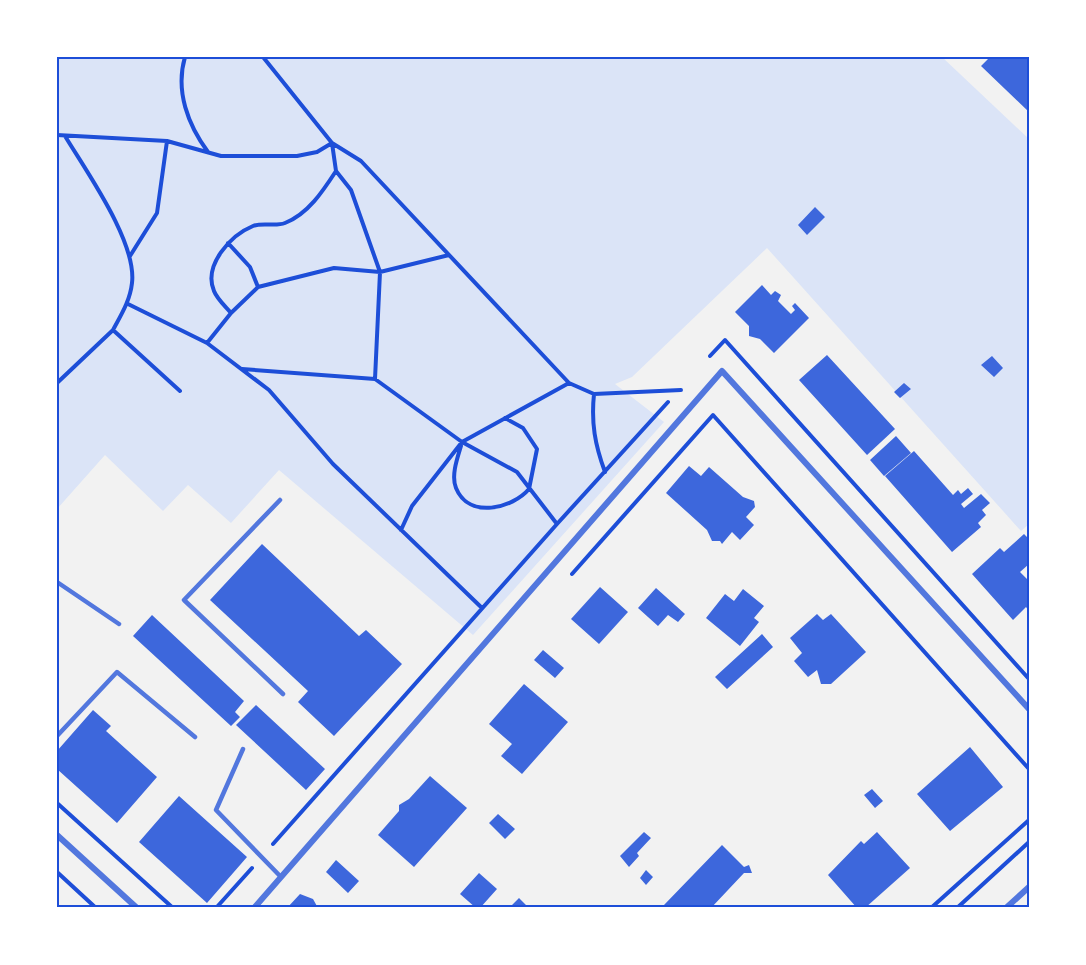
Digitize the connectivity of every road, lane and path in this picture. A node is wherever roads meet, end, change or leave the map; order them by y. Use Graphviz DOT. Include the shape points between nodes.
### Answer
graph roads {
  1 [pos="185,57"];
  2 [pos="263,57"];
  3 [pos="57,135"];
  4 [pos="65,135"];
  5 [pos="167,141"];
  6 [pos="332,143"];
  7 [pos="208,152"];
  8 [pos="336,171"];
  9 [pos="228,243"];
  10 [pos="449,255"];
  11 [pos="130,256"];
  12 [pos="380,272"];
  13 [pos="258,287"];
  14 [pos="128,304"];
  15 [pos="231,313"];
  16 [pos="113,330"];
  17 [pos="207,343"];
  18 [pos="242,369"];
  19 [pos="375,379"];
  20 [pos="569,382"];
  21 [pos="57,383"];
  22 [pos="709,387"];
  23 [pos="679,390"];
  24 [pos="180,391"];
  25 [pos="594,394"];
  26 [pos="505,418"];
  27 [pos="462,442"];
  28 [pos="604,472"];
  29 [pos="529,489"];
  30 [pos="280,500"];
  31 [pos="557,524"];
  32 [pos="401,531"];
  33 [pos="57,582"];
  34 [pos="564,583"];
  35 [pos="482,608"];
  36 [pos="118,624"];
  37 [pos="283,694"];
  38 [pos="1029,709"];
  39 [pos="57,736"];
  40 [pos="195,737"];
  41 [pos="243,749"];
  42 [pos="1029,769"];
  43 [pos="57,803"];
  44 [pos="1029,820"];
  45 [pos="57,835"];
  46 [pos="1029,842"];
  47 [pos="261,857"];
  48 [pos="57,872"];
  49 [pos="281,877"];
  50 [pos="1029,887"];
  51 [pos="96,908"];
  52 [pos="137,908"];
  53 [pos="173,908"];
  54 [pos="216,908"];
  55 [pos="254,908"];
  56 [pos="931,908"];
  57 [pos="957,908"];
  58 [pos="1006,908"];
  1 -- 7 [label="path" via="185,107 192,129"];
  2 -- 6 [label="path"];
  3 -- 4 [label="path"];
  4 -- 5 [label="path"];
  4 -- 11 [label="path" via="107,205"];
  5 -- 7 [label="path"];
  5 -- 11 [label="path" via="158,213"];
  6 -- 7 [label="path" via="297,156 221,156"];
  6 -- 8 [label="path"];
  6 -- 10 [label="path" via="361,161"];
  8 -- 9 [label="path" via="313,203 285,224 255,225"];
  8 -- 12 [label="path" via="351,190"];
  9 -- 13 [label="path" via="250,267"];
  9 -- 15 [label="path" via="215,261 212,277 214,292"];
  10 -- 12 [label="path"];
  10 -- 20 [label="path"];
  11 -- 14 [label="path" via="133,282"];
  12 -- 13 [label="path" via="334,268"];
  12 -- 19 [label="path"];
  13 -- 15 [label="path"];
  14 -- 16 [label="path"];
  14 -- 17 [label="path"];
  15 -- 17 [label="path"];
  16 -- 21 [label="path"];
  16 -- 24 [label="path"];
  17 -- 18 [label="path"];
  18 -- 19 [label="path"];
  18 -- 32 [label="path" via="269,390 333,464"];
  19 -- 27 [label="path"];
  20 -- 25 [label="path"];
  20 -- 26 [label="path"];
  22 -- 23 [label="path"];
  22 -- 38 [label="street" via="722,371"];
  22 -- 49 [label="street"];
  23 -- 25 [label="path"];
  23 -- 28 [label="path"];
  25 -- 28 [label="path" via="594,440"];
  26 -- 27 [label="path"];
  26 -- 29 [label="path" via="523,428 537,449"];
  27 -- 29 [label="path" via="517,472"];
  27 -- 29 [label="path" via="454,478 459,493 474,506 509,506"];
  27 -- 32 [label="path" via="412,506"];
  28 -- 31 [label="path"];
  29 -- 31 [label="path"];
  30 -- 37 [label="lane" via="184,600"];
  31 -- 35 [label="path"];
  32 -- 35 [label="path"];
  33 -- 36 [label="lane"];
  34 -- 42 [label="path" via="713,415"];
  35 -- 47 [label="path"];
  39 -- 40 [label="lane" via="117,672"];
  41 -- 47 [label="lane" via="216,810"];
  43 -- 53 [label="path"];
  44 -- 56 [label="path"];
  45 -- 52 [label="street"];
  46 -- 57 [label="path"];
  47 -- 49 [label="lane"];
  47 -- 54 [label="path"];
  48 -- 51 [label="path"];
  49 -- 55 [label="street"];
  50 -- 58 [label="street"];
}
